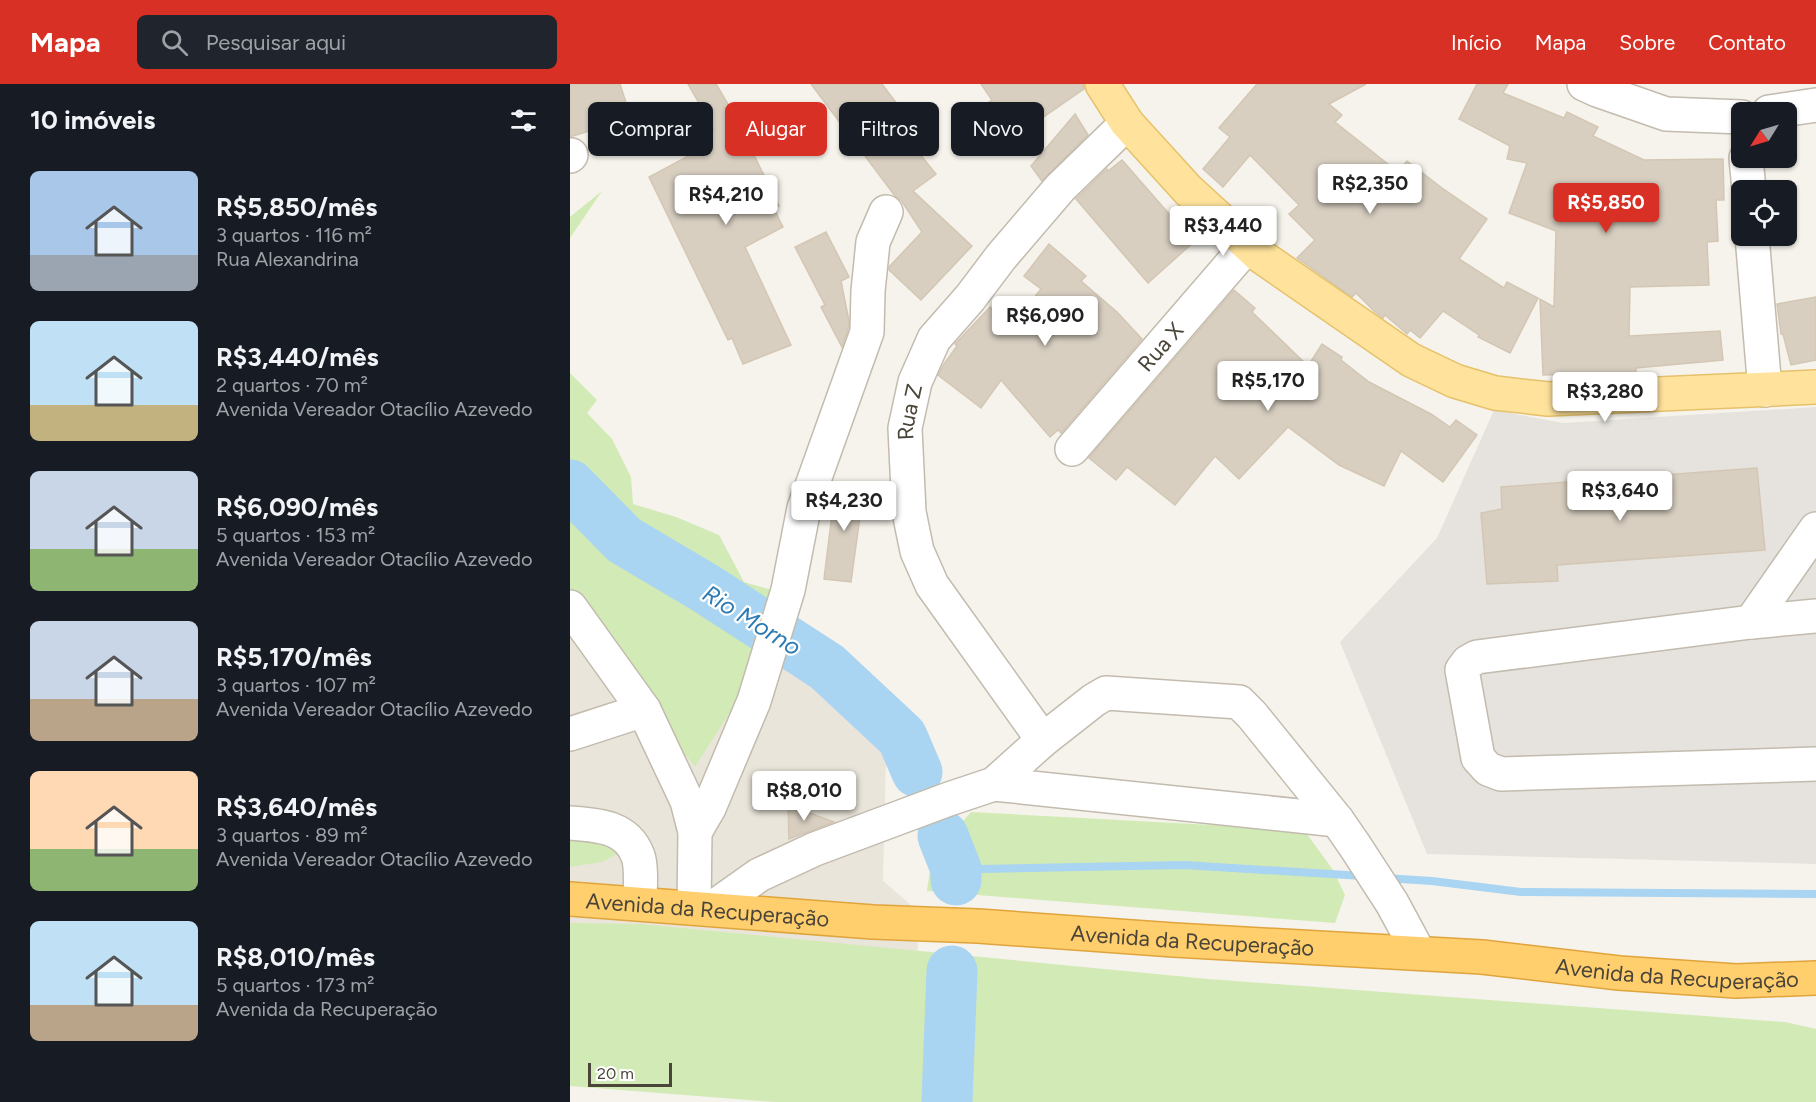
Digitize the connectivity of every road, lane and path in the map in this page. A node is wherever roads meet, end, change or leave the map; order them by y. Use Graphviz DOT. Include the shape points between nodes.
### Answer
graph roads {
  1 [pos="1102,84"];
  2 [pos="1584,84"];
  3 [pos="1816,105"];
  4 [pos="1797,108"];
  5 [pos="1731,117"];
  6 [pos="1127,123"];
  7 [pos="886,212"];
  8 [pos="1248,245"];
  9 [pos="1753,246"];
  10 [pos="1816,387"];
  11 [pos="1765,390"];
  12 [pos="1072,449"];
  13 [pos="1816,529"];
  14 [pos="570,608"];
  15 [pos="1816,616"];
  16 [pos="1751,622"];
  17 [pos="644,710"];
  18 [pos="570,734"];
  19 [pos="1043,740"];
  20 [pos="1816,764"];
  21 [pos="994,784"];
  22 [pos="1337,820"];
  23 [pos="570,823"];
  24 [pos="695,832"];
  25 [pos="570,899"];
  26 [pos="640,903"];
  27 [pos="703,908"];
  28 [pos="1419,953"];
  29 [pos="1816,978"];
  30 [pos="1736,981"];
  31 [pos="1816,997"];
  1 -- 6 [label="main road"];
  2 -- 5 [label="street" via="1666,114"];
  3 -- 4 [label="street"];
  6 -- 8 [label="main road" via="1188,190"];
  6 -- 19 [label="street, Rua Z" via="1060,188 934,339 915,382 905,429 909,512 917,551 932,585"];
  7 -- 24 [label="street" via="873,242 867,332 804,508 788,591 754,701"];
  8 -- 11 [label="main road" via="1411,360 1455,381 1495,393 1548,399"];
  8 -- 12 [label="street, Rua X"];
  9 -- 11 [label="street"];
  10 -- 11 [label="main road"];
  13 -- 16 [label="street"];
  14 -- 17 [label="street"];
  15 -- 16 [label="street"];
  16 -- 20 [label="street" via="1477,657 1462,670 1478,758 1488,769 1501,774"];
  17 -- 18 [label="street"];
  17 -- 24 [label="street" via="687,801"];
  19 -- 21 [label="street"];
  19 -- 22 [label="street" via="1106,693 1239,702"];
  21 -- 22 [label="street"];
  21 -- 27 [label="street" via="815,849 759,875"];
  22 -- 28 [label="street" via="1392,903"];
  23 -- 26 [label="street" via="616,830 628,839 639,856"];
  24 -- 27 [label="street"];
  25 -- 26 [label="highway, Avenida da Recuperação"];
  26 -- 27 [label="highway, Avenida da Recuperação"];
  27 -- 28 [label="highway, Avenida da Recuperação" via="873,922"];
  28 -- 30 [label="highway, Avenida da Recuperação"];
  29 -- 30 [label="highway, Avenida da Recuperação"];
  30 -- 31 [label="highway"];
}
